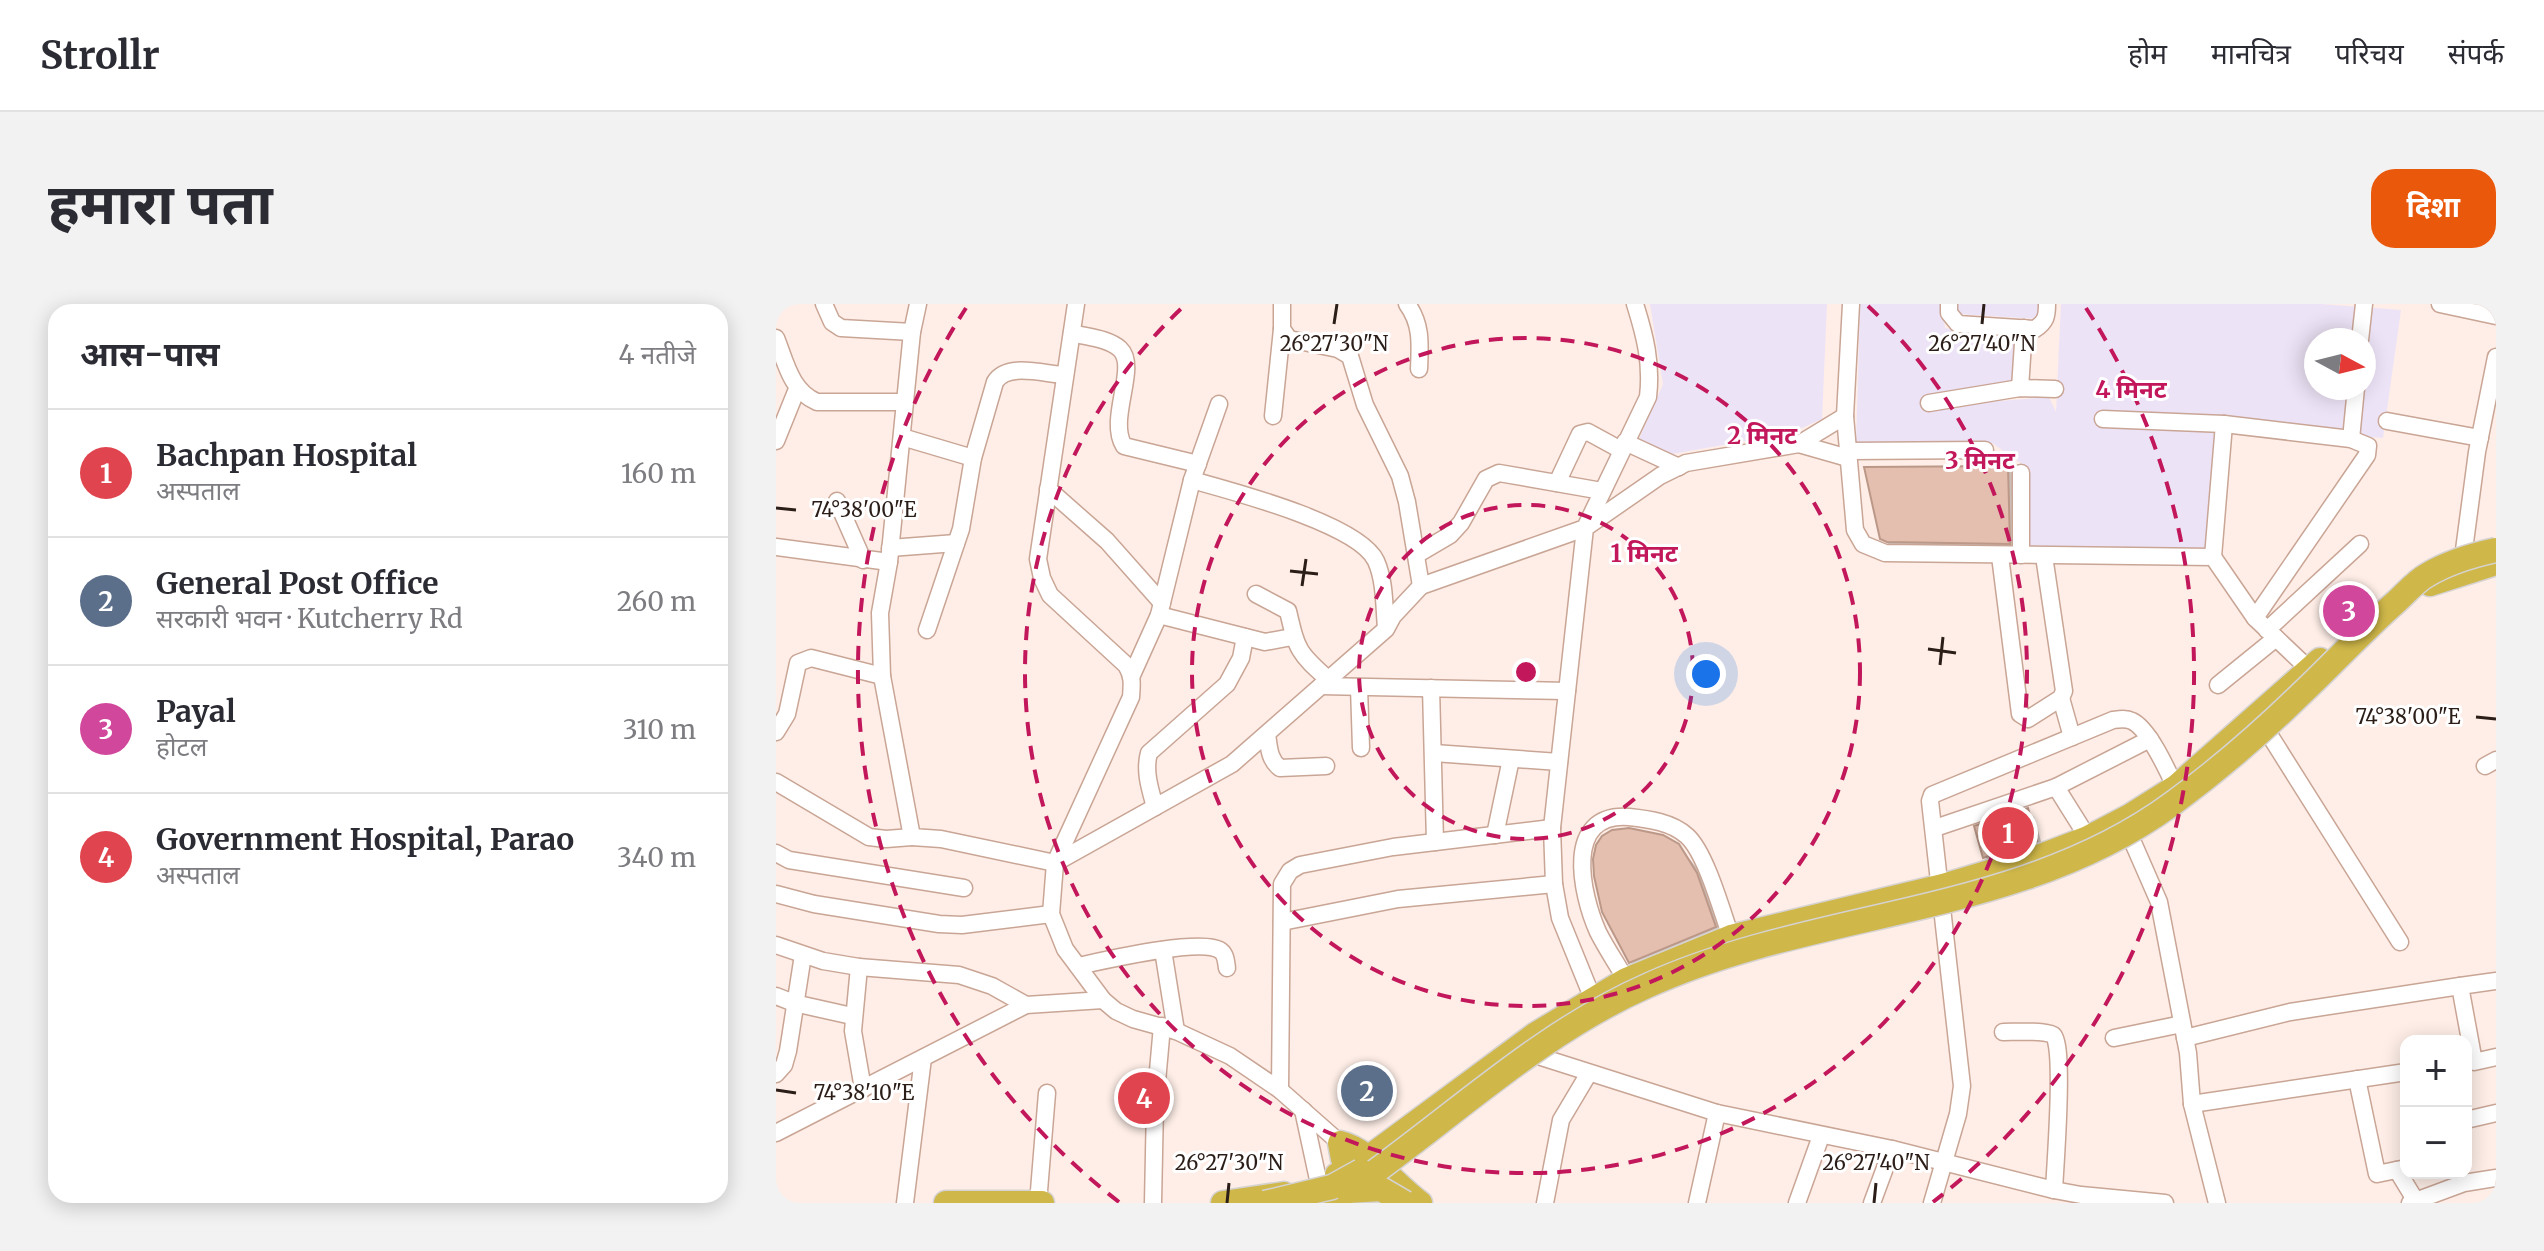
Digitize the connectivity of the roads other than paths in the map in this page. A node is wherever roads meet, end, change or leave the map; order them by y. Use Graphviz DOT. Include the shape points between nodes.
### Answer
graph roads {
  1 [pos="824,304"];
  2 [pos="918,304"];
  3 [pos="1076,304"];
  4 [pos="1282,304"];
  5 [pos="1407,304"];
  6 [pos="1635,304"];
  7 [pos="1851,304"];
  8 [pos="1949,304"];
  9 [pos="2047,304"];
  10 [pos="2364,304"];
  11 [pos="2440,304"];
  12 [pos="2496,316"];
  13 [pos="2024,328"];
  14 [pos="2361,328"];
  15 [pos="1282,329"];
  16 [pos="912,332"];
  17 [pos="1072,333"];
  18 [pos="776,338"];
  19 [pos="2496,357"];
  20 [pos="1419,369"];
  21 [pos="1064,375"];
  22 [pos="2020,388"];
  23 [pos="797,389"];
  24 [pos="2055,389"];
  25 [pos="2355,400"];
  26 [pos="905,402"];
  27 [pos="1929,403"];
  28 [pos="1219,404"];
  29 [pos="1273,416"];
  30 [pos="1845,416"];
  31 [pos="2103,419"];
  32 [pos="2387,421"];
  33 [pos="2224,424"];
  34 [pos="902,437"];
  35 [pos="2480,438"];
  36 [pos="2351,439"];
  37 [pos="776,441"];
  38 [pos="1799,444"];
  39 [pos="1623,446"];
  40 [pos="1985,450"];
  41 [pos="1848,454"];
  42 [pos="973,458"];
  43 [pos="1679,467"];
  44 [pos="1195,472"];
  45 [pos="2021,473"];
  46 [pos="1557,483"];
  47 [pos="1048,489"];
  48 [pos="1602,491"];
  49 [pos="837,501"];
  50 [pos="1585,528"];
  51 [pos="2496,542"];
  52 [pos="956,543"];
  53 [pos="2360,544"];
  54 [pos="776,547"];
  55 [pos="2496,550"];
  56 [pos="889,555"];
  57 [pos="1416,555"];
  58 [pos="2021,555"];
  59 [pos="2000,556"];
  60 [pos="2044,556"];
  61 [pos="2213,557"];
  62 [pos="863,560"];
  63 [pos="2483,566"];
  64 [pos="1421,586"];
  65 [pos="1256,594"];
  66 [pos="1161,609"];
  67 [pos="1386,629"];
  68 [pos="2266,629"];
  69 [pos="927,630"];
  70 [pos="1245,637"];
  71 [pos="1292,637"];
  72 [pos="1132,675"];
  73 [pos="882,676"];
  74 [pos="1325,683"];
  75 [pos="2305,683"];
  76 [pos="2218,685"];
  77 [pos="1359,687"];
  78 [pos="1431,688"];
  79 [pos="1567,691"];
  80 [pos="2061,698"];
  81 [pos="2267,731"];
  82 [pos="776,732"];
  83 [pos="1267,734"];
  84 [pos="2072,737"];
  85 [pos="2150,739"];
  86 [pos="1361,748"];
  87 [pos="1434,753"];
  88 [pos="1511,759"];
  89 [pos="1559,762"];
  90 [pos="1326,766"];
  91 [pos="776,782"];
  92 [pos="2056,787"];
  93 [pos="2179,795"];
  94 [pos="1155,807"];
  95 [pos="1552,828"];
  96 [pos="1935,828"];
  97 [pos="1495,835"];
  98 [pos="912,837"];
  99 [pos="2088,838"];
  100 [pos="2131,838"];
  101 [pos="1435,842"];
  102 [pos="776,853"];
  103 [pos="1055,863"];
  104 [pos="1554,884"];
  105 [pos="964,888"];
  106 [pos="776,894"];
  107 [pos="1940,899"];
  108 [pos="1051,914"];
  109 [pos="1282,922"];
  110 [pos="1731,937"];
  111 [pos="2400,942"];
  112 [pos="776,945"];
  113 [pos="1163,950"];
  114 [pos="803,955"];
  115 [pos="1078,966"];
  116 [pos="859,967"];
  117 [pos="1227,968"];
  118 [pos="1626,980"];
  119 [pos="2496,981"];
  120 [pos="2460,986"];
  121 [pos="776,996"];
  122 [pos="1103,1000"];
  123 [pos="794,1003"];
  124 [pos="1026,1005"];
  125 [pos="1597,1008"];
  126 [pos="852,1016"];
  127 [pos="1169,1028"];
  128 [pos="2184,1031"];
  129 [pos="2003,1032"];
  130 [pos="2466,1035"];
  131 [pos="2114,1038"];
  132 [pos="1541,1057"];
  133 [pos="2496,1057"];
  134 [pos="923,1058"];
  135 [pos="2472,1063"];
  136 [pos="1589,1073"];
  137 [pos="2400,1073"];
  138 [pos="776,1074"];
  139 [pos="2357,1079"];
  140 [pos="863,1089"];
  141 [pos="1280,1090"];
  142 [pos="1047,1093"];
  143 [pos="2192,1104"];
  144 [pos="1303,1110"];
  145 [pos="1717,1113"];
  146 [pos="2496,1113"];
  147 [pos="2472,1119"];
  148 [pos="776,1133"];
  149 [pos="1821,1136"];
  150 [pos="1340,1143"];
  151 [pos="1892,1149"];
  152 [pos="1945,1164"];
  153 [pos="2400,1169"];
  154 [pos="2472,1178"];
  155 [pos="2496,1178"];
  156 [pos="2405,1179"];
  157 [pos="2461,1179"];
  158 [pos="1350,1183"];
  159 [pos="2054,1190"];
  160 [pos="2080,1199"];
  161 [pos="2415,1202"];
  162 [pos="905,1203"];
  163 [pos="946,1203"];
  164 [pos="1040,1203"];
  165 [pos="1153,1203"];
  166 [pos="1223,1203"];
  167 [pos="1265,1203"];
  168 [pos="1296,1203"];
  169 [pos="1394,1203"];
  170 [pos="1405,1203"];
  171 [pos="1420,1203"];
  172 [pos="1545,1203"];
  173 [pos="1697,1203"];
  174 [pos="1797,1203"];
  175 [pos="1872,1203"];
  176 [pos="1932,1203"];
  177 [pos="2165,1203"];
  178 [pos="2217,1203"];
  1 -- 16 [label="street" via="841,328"];
  2 -- 16 [label="street"];
  3 -- 17 [label="street"];
  4 -- 15 [label="street"];
  5 -- 20 [label="street" via="1419,327"];
  6 -- 39 [label="street" via="1649,347 1651,374 1648,397"];
  7 -- 30 [label="street"];
  8 -- 13 [label="street" via="1958,324"];
  9 -- 13 [label="street" via="2043,324"];
  10 -- 14 [label="street"];
  11 -- 12 [label="street"];
  13 -- 22 [label="street"];
  15 -- 29 [label="street"];
  15 -- 57 [label="street" via="1289,339 1350,356 1365,405 1400,476"];
  16 -- 26 [label="street"];
  17 -- 21 [label="street"];
  17 -- 44 [label="street" via="1110,343 1124,356 1117,425 1124,446"];
  18 -- 23 [label="street"];
  19 -- 35 [label="street"];
  21 -- 42 [label="street" via="999,375"];
  21 -- 47 [label="street"];
  22 -- 24 [label="street"];
  22 -- 27 [label="street"];
  23 -- 26 [label="street" via="817,402"];
  23 -- 37 [label="street"];
  25 -- 36 [label="street"];
  26 -- 34 [label="street"];
  28 -- 44 [label="street"];
  30 -- 38 [label="street"];
  30 -- 41 [label="street"];
  31 -- 33 [label="street"];
  32 -- 35 [label="street"];
  33 -- 36 [label="street"];
  33 -- 61 [label="street"];
  34 -- 42 [label="street"];
  34 -- 56 [label="street"];
  35 -- 63 [label="street"];
  36 -- 68 [label="street" via="2368,446 2367,455"];
  38 -- 41 [label="street"];
  38 -- 43 [label="street"];
  39 -- 43 [label="street"];
  39 -- 46 [label="street" via="1588,432 1580,434"];
  39 -- 48 [label="street"];
  40 -- 41 [label="street"];
  41 -- 59 [label="street" via="1855,530 1863,544 1885,553"];
  42 -- 52 [label="street"];
  43 -- 50 [label="street"];
  44 -- 66 [label="street"];
  44 -- 67 [label="street" via="1277,503 1375,557"];
  45 -- 58 [label="street"];
  46 -- 48 [label="street"];
  46 -- 57 [label="street" via="1491,475 1450,535"];
  47 -- 66 [label="street" via="1107,541"];
  47 -- 72 [label="street" via="1038,559 1042,578 1050,595"];
  48 -- 50 [label="street"];
  49 -- 62 [label="street"];
  50 -- 64 [label="street"];
  50 -- 79 [label="street"];
  51 -- 63 [label="highway"];
  52 -- 56 [label="street"];
  52 -- 69 [label="street"];
  53 -- 68 [label="street"];
  54 -- 62 [label="street"];
  55 -- 158 [label="highway, bridge" via="2426,575 2253,738 2150,819 2036,875 1765,945 1646,986 1525,1059"];
  56 -- 62 [label="street"];
  56 -- 73 [label="street" via="880,613"];
  57 -- 64 [label="street"];
  58 -- 59 [label="street"];
  58 -- 60 [label="street"];
  59 -- 80 [label="street" via="2020,714 2034,717"];
  60 -- 61 [label="street"];
  60 -- 80 [label="street" via="2065,681"];
  61 -- 68 [label="street"];
  63 -- 75 [label="highway" via="2428,585"];
  64 -- 67 [label="street"];
  65 -- 71 [label="street" via="1288,611"];
  66 -- 70 [label="street"];
  66 -- 72 [label="street"];
  67 -- 74 [label="street"];
  68 -- 75 [label="street"];
  68 -- 76 [label="street"];
  70 -- 71 [label="street" via="1265,642"];
  70 -- 94 [label="street" via="1227,684 1149,753 1148,782"];
  71 -- 74 [label="street"];
  72 -- 103 [label="street" via="1131,697"];
  73 -- 82 [label="street" via="803,660"];
  73 -- 98 [label="street"];
  74 -- 77 [label="street"];
  74 -- 83 [label="street"];
  75 -- 81 [label="highway"];
  75 -- 93 [label="highway"];
  75 -- 167 [label="highway, bridge" via="2164,802 2106,836 1948,892 1728,945 1635,981 1488,1074 1365,1168 1323,1190"];
  77 -- 78 [label="street"];
  77 -- 86 [label="street"];
  78 -- 79 [label="street"];
  78 -- 87 [label="street"];
  79 -- 89 [label="street"];
  80 -- 84 [label="street"];
  81 -- 93 [label="highway"];
  81 -- 111 [label="street"];
  83 -- 90 [label="street" via="1280,768"];
  83 -- 94 [label="street" via="1232,764"];
  84 -- 85 [label="street" via="2127,719"];
  84 -- 96 [label="street" via="1932,795"];
  85 -- 92 [label="street"];
  85 -- 93 [label="street"];
  87 -- 88 [label="street"];
  87 -- 101 [label="street"];
  88 -- 89 [label="street"];
  88 -- 97 [label="street"];
  89 -- 95 [label="street"];
  91 -- 98 [label="street" via="869,837"];
  92 -- 96 [label="street"];
  92 -- 99 [label="street"];
  93 -- 99 [label="highway"];
  93 -- 100 [label="highway"];
  94 -- 103 [label="street"];
  95 -- 97 [label="street"];
  95 -- 104 [label="street"];
  96 -- 107 [label="street"];
  97 -- 101 [label="street"];
  98 -- 103 [label="street"];
  99 -- 107 [label="highway"];
  100 -- 107 [label="highway" via="2042,880 1968,905"];
  100 -- 128 [label="street" via="2159,902"];
  101 -- 109 [label="street" via="1300,865 1282,884"];
  102 -- 105 [label="street" via="789,860"];
  103 -- 108 [label="street"];
  104 -- 109 [label="street" via="1398,899"];
  104 -- 125 [label="street" via="1560,918"];
  106 -- 108 [label="street" via="939,924"];
  107 -- 110 [label="highway"];
  107 -- 125 [label="highway"];
  107 -- 152 [label="street" via="1962,1086"];
  108 -- 115 [label="street"];
  109 -- 141 [label="street"];
  110 -- 118 [label="highway"];
  110 -- 118 [label="street" via="1700,854 1687,836 1648,819 1604,820 1589,831 1584,845 1584,885 1598,931"];
  112 -- 114 [label="street"];
  113 -- 115 [label="street"];
  113 -- 117 [label="street" via="1212,947 1226,957"];
  113 -- 127 [label="street"];
  114 -- 116 [label="street"];
  114 -- 123 [label="street"];
  115 -- 122 [label="street"];
  116 -- 124 [label="street" via="959,975"];
  116 -- 126 [label="street"];
  118 -- 125 [label="highway"];
  119 -- 120 [label="street"];
  120 -- 128 [label="street"];
  120 -- 130 [label="street"];
  121 -- 123 [label="street"];
  122 -- 124 [label="street"];
  122 -- 127 [label="street" via="1133,1019"];
  123 -- 126 [label="street"];
  123 -- 138 [label="street" via="784,1065"];
  124 -- 134 [label="street"];
  125 -- 132 [label="highway"];
  125 -- 158 [label="highway" via="1490,1065"];
  126 -- 140 [label="street"];
  127 -- 141 [label="street" via="1230,1056"];
  127 -- 165 [label="street" via="1155,1104"];
  128 -- 131 [label="street"];
  128 -- 143 [label="street"];
  129 -- 159 [label="street" via="2045,1033 2058,1041"];
  132 -- 136 [label="street"];
  132 -- 158 [label="highway"];
  133 -- 135 [label="street"];
  134 -- 140 [label="street"];
  134 -- 162 [label="street"];
  136 -- 145 [label="street"];
  136 -- 172 [label="street" via="1561,1120"];
  137 -- 139 [label="street"];
  139 -- 143 [label="street"];
  139 -- 153 [label="street" via="2377,1174"];
  140 -- 148 [label="street"];
  141 -- 144 [label="street"];
  142 -- 164 [label="street"];
  143 -- 178 [label="street"];
  144 -- 150 [label="street"];
  144 -- 158 [label="street"];
  145 -- 149 [label="street"];
  145 -- 173 [label="street"];
  146 -- 147 [label="street"];
  149 -- 151 [label="street"];
  149 -- 174 [label="street"];
  150 -- 158 [label="highway"];
  151 -- 152 [label="street"];
  151 -- 175 [label="street"];
  152 -- 159 [label="street"];
  152 -- 176 [label="street"];
  154 -- 155 [label="street"];
  156 -- 161 [label="street"];
  157 -- 161 [label="street"];
  158 -- 166 [label="highway"];
  158 -- 168 [label="highway"];
  158 -- 169 [label="highway"];
  158 -- 170 [label="highway, bridge" via="1381,1189"];
  158 -- 171 [label="highway"];
  159 -- 160 [label="street"];
  160 -- 177 [label="street"];
  163 -- 164 [label="highway"];
}
